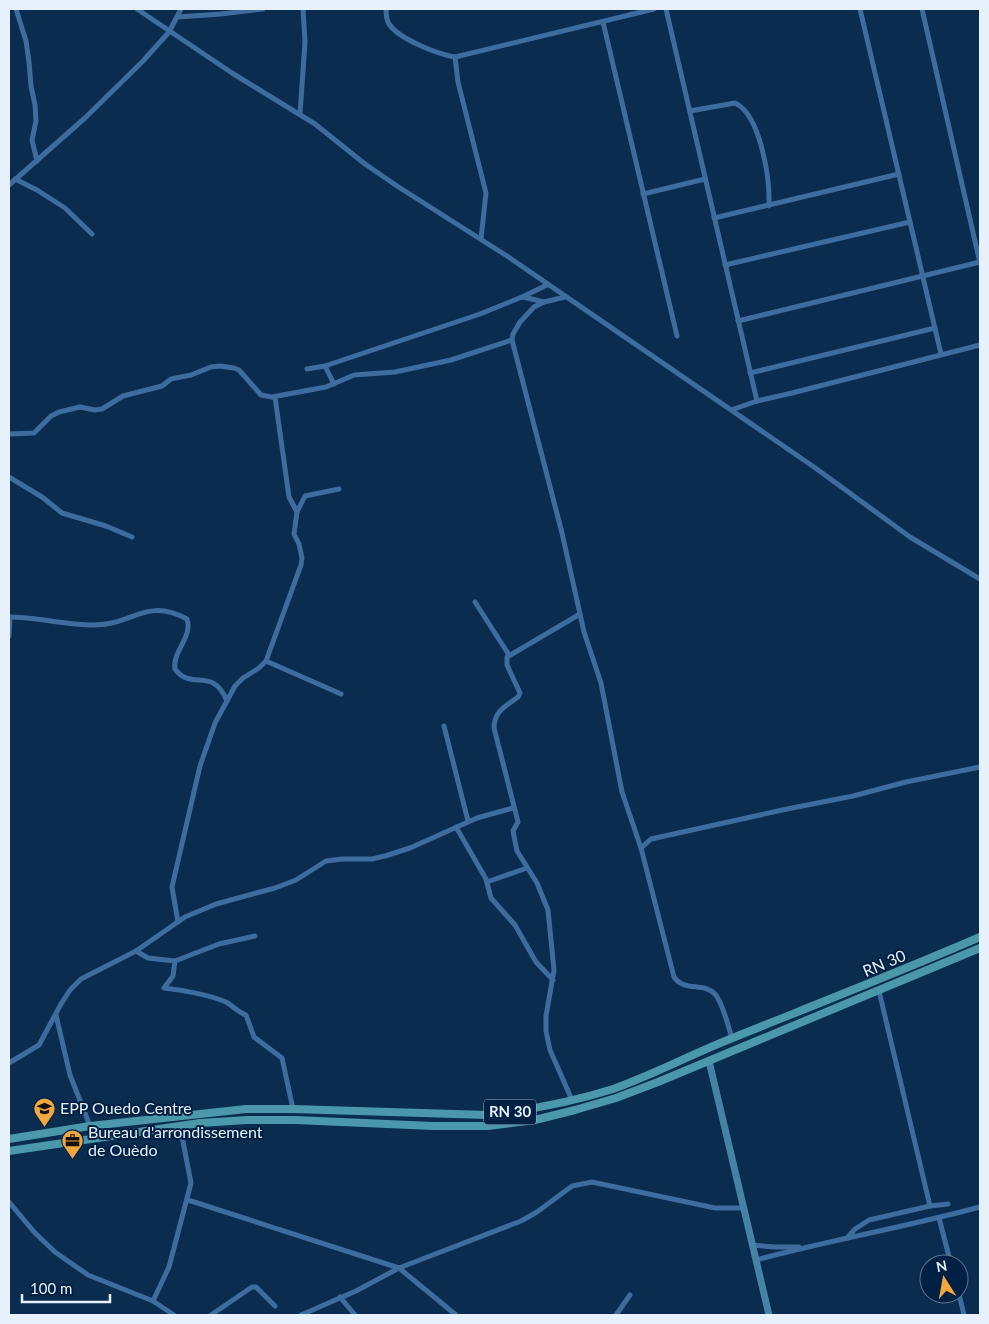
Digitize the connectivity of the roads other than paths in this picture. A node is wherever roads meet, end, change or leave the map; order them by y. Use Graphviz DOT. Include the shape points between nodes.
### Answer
graph roads {
  1 [pos="16,9"];
  2 [pos="137,9"];
  3 [pos="181,9"];
  4 [pos="264,9"];
  5 [pos="303,9"];
  6 [pos="386,9"];
  7 [pos="654,9"];
  8 [pos="666,9"];
  9 [pos="860,9"];
  10 [pos="922,9"];
  11 [pos="177,17"];
  12 [pos="603,22"];
  13 [pos="169,32"];
  14 [pos="455,57"];
  15 [pos="690,111"];
  16 [pos="300,114"];
  17 [pos="37,161"];
  18 [pos="899,174"];
  19 [pos="705,178"];
  20 [pos="15,179"];
  21 [pos="9,185"];
  22 [pos="643,194"];
  23 [pos="768,206"];
  24 [pos="714,218"];
  25 [pos="910,222"];
  26 [pos="92,234"];
  27 [pos="481,239"];
  28 [pos="980,262"];
  29 [pos="725,266"];
  30 [pos="922,276"];
  31 [pos="547,285"];
  32 [pos="522,297"];
  33 [pos="566,297"];
  34 [pos="544,302"];
  35 [pos="738,321"];
  36 [pos="935,328"];
  37 [pos="677,336"];
  38 [pos="512,340"];
  39 [pos="980,345"];
  40 [pos="941,354"];
  41 [pos="326,366"];
  42 [pos="307,369"];
  43 [pos="750,373"];
  44 [pos="334,384"];
  45 [pos="275,397"];
  46 [pos="757,401"];
  47 [pos="731,410"];
  48 [pos="9,434"];
  49 [pos="9,477"];
  50 [pos="340,489"];
  51 [pos="297,512"];
  52 [pos="132,537"];
  53 [pos="980,579"];
  54 [pos="475,602"];
  55 [pos="580,614"];
  56 [pos="9,617"];
  57 [pos="9,636"];
  58 [pos="509,655"];
  59 [pos="266,661"];
  60 [pos="340,694"];
  61 [pos="227,701"];
  62 [pos="444,726"];
  63 [pos="980,767"];
  64 [pos="513,808"];
  65 [pos="468,821"];
  66 [pos="456,828"];
  67 [pos="641,848"];
  68 [pos="527,868"];
  69 [pos="487,882"];
  70 [pos="178,922"];
  71 [pos="255,936"];
  72 [pos="980,937"];
  73 [pos="980,948"];
  74 [pos="136,951"];
  75 [pos="176,961"];
  76 [pos="553,980"];
  77 [pos="880,991"];
  78 [pos="56,1015"];
  79 [pos="732,1038"];
  80 [pos="709,1061"];
  81 [pos="9,1063"];
  82 [pos="572,1100"];
  83 [pos="293,1109"];
  84 [pos="90,1126"];
  85 [pos="180,1126"];
  86 [pos="9,1139"];
  87 [pos="9,1151"];
  88 [pos="188,1200"];
  89 [pos="9,1202"];
  90 [pos="948,1204"];
  91 [pos="930,1206"];
  92 [pos="980,1207"];
  93 [pos="743,1208"];
  94 [pos="938,1218"];
  95 [pos="847,1238"];
  96 [pos="752,1245"];
  97 [pos="806,1247"];
  98 [pos="948,1254"];
  99 [pos="756,1260"];
  100 [pos="399,1268"];
  101 [pos="630,1295"];
  102 [pos="340,1297"];
  103 [pos="153,1302"];
  104 [pos="275,1306"];
  105 [pos="174,1315"];
  106 [pos="210,1315"];
  107 [pos="301,1315"];
  108 [pos="355,1315"];
  109 [pos="456,1315"];
  110 [pos="616,1315"];
  111 [pos="769,1315"];
  1 -- 17 [label="street" via="30,62 36,121 32,140"];
  2 -- 13 [label="street"];
  3 -- 11 [label="street"];
  4 -- 11 [label="street"];
  5 -- 16 [label="street" via="305,42"];
  6 -- 14 [label="street" via="387,19 394,30 436,53"];
  7 -- 12 [label="street"];
  8 -- 15 [label="street"];
  9 -- 18 [label="street"];
  10 -- 28 [label="street"];
  11 -- 13 [label="street"];
  12 -- 14 [label="street"];
  12 -- 22 [label="street"];
  13 -- 16 [label="street"];
  13 -- 17 [label="street" via="143,61"];
  14 -- 27 [label="street" via="458,82 486,193"];
  15 -- 19 [label="street"];
  15 -- 23 [label="street" via="735,103 747,113 765,158"];
  16 -- 27 [label="street" via="365,164"];
  17 -- 20 [label="street"];
  18 -- 23 [label="street"];
  18 -- 25 [label="street"];
  19 -- 22 [label="street"];
  19 -- 24 [label="street"];
  20 -- 21 [label="street"];
  20 -- 26 [label="street" via="65,208"];
  22 -- 37 [label="street"];
  23 -- 24 [label="street"];
  24 -- 29 [label="street"];
  25 -- 29 [label="street"];
  25 -- 30 [label="street"];
  27 -- 31 [label="street"];
  28 -- 30 [label="street"];
  29 -- 35 [label="street"];
  30 -- 35 [label="street"];
  30 -- 36 [label="street"];
  31 -- 32 [label="street"];
  31 -- 33 [label="street"];
  32 -- 34 [label="street"];
  32 -- 41 [label="street"];
  33 -- 34 [label="street"];
  33 -- 47 [label="street"];
  34 -- 38 [label="street" via="528,312"];
  35 -- 43 [label="street"];
  36 -- 40 [label="street"];
  36 -- 43 [label="street"];
  38 -- 44 [label="street" via="451,360 395,372 354,375"];
  38 -- 55 [label="street"];
  39 -- 40 [label="street"];
  40 -- 46 [label="street"];
  41 -- 42 [label="street"];
  41 -- 44 [label="street"];
  43 -- 46 [label="street"];
  44 -- 45 [label="street"];
  45 -- 48 [label="street" via="261,395 239,370 212,367 171,379 162,386 122,396 102,409 80,407 59,412 34,433"];
  45 -- 51 [label="street" via="289,497"];
  46 -- 47 [label="street"];
  47 -- 53 [label="street" via="910,537"];
  49 -- 52 [label="street" via="62,513"];
  50 -- 51 [label="street" via="305,496"];
  51 -- 59 [label="street" via="294,534 299,544 301,565"];
  54 -- 58 [label="street"];
  55 -- 58 [label="street"];
  55 -- 67 [label="street" via="601,683 622,792"];
  56 -- 57 [label="street"];
  56 -- 61 [label="street" via="98,624 117,622 142,612 170,610 187,619 189,624 175,669 183,676 214,683 223,691"];
  58 -- 64 [label="street" via="507,665 520,693 496,714 494,728"];
  59 -- 60 [label="street"];
  59 -- 61 [label="street" via="238,682"];
  61 -- 70 [label="street" via="215,723 200,766 175,869 172,887"];
  62 -- 65 [label="street"];
  63 -- 67 [label="street" via="651,840"];
  64 -- 65 [label="street"];
  64 -- 68 [label="street" via="518,823 513,831 516,848"];
  65 -- 66 [label="street"];
  66 -- 69 [label="street"];
  66 -- 70 [label="street" via="385,856 326,861 296,880 216,904"];
  67 -- 79 [label="street" via="674,977 680,984 713,992"];
  68 -- 69 [label="street"];
  68 -- 76 [label="street" via="548,910"];
  69 -- 76 [label="street" via="494,902 515,925 536,962"];
  70 -- 74 [label="street"];
  71 -- 75 [label="street" via="219,944"];
  72 -- 79 [label="main road, RN 30 / RN 30"];
  73 -- 77 [label="main road, RN 30"];
  74 -- 75 [label="street" via="148,958"];
  74 -- 78 [label="street" via="81,979 70,990"];
  75 -- 83 [label="street" via="173,976 164,988 227,1003 246,1016 254,1037 282,1058"];
  76 -- 82 [label="street" via="546,1031 550,1050"];
  77 -- 80 [label="main road, RN 30"];
  77 -- 91 [label="street"];
  78 -- 81 [label="street" via="39,1045"];
  78 -- 84 [label="street" via="70,1075"];
  79 -- 82 [label="main road, RN 30 / RN 30" via="621,1085"];
  80 -- 85 [label="main road, RN 30" via="616,1098 516,1123 433,1126 247,1120"];
  80 -- 93 [label="street"];
  82 -- 83 [label="main road, RN 30 / RN 30" via="487,1115"];
  83 -- 84 [label="main road, RN 30 / RN 30" via="209,1112"];
  84 -- 86 [label="main road, RN 30 / RN 30"];
  85 -- 87 [label="main road, RN 30"];
  85 -- 88 [label="street" via="191,1183"];
  88 -- 100 [label="street"];
  88 -- 103 [label="street" via="170,1267"];
  89 -- 103 [label="street" via="55,1252 88,1276"];
  90 -- 91 [label="street"];
  91 -- 95 [label="street" via="869,1220"];
  92 -- 94 [label="street"];
  93 -- 96 [label="street"];
  93 -- 100 [label="street" via="716,1208 592,1182 579,1183 565,1189 522,1221"];
  94 -- 95 [label="street"];
  94 -- 98 [label="street"];
  95 -- 97 [label="street"];
  96 -- 97 [label="street"];
  96 -- 99 [label="street"];
  97 -- 99 [label="street"];
  99 -- 111 [label="street"];
  100 -- 102 [label="street"];
  100 -- 109 [label="street"];
  101 -- 110 [label="street"];
  102 -- 107 [label="street"];
  102 -- 108 [label="street"];
  103 -- 105 [label="street"];
  104 -- 106 [label="street" via="256,1287 252,1287"];
}
